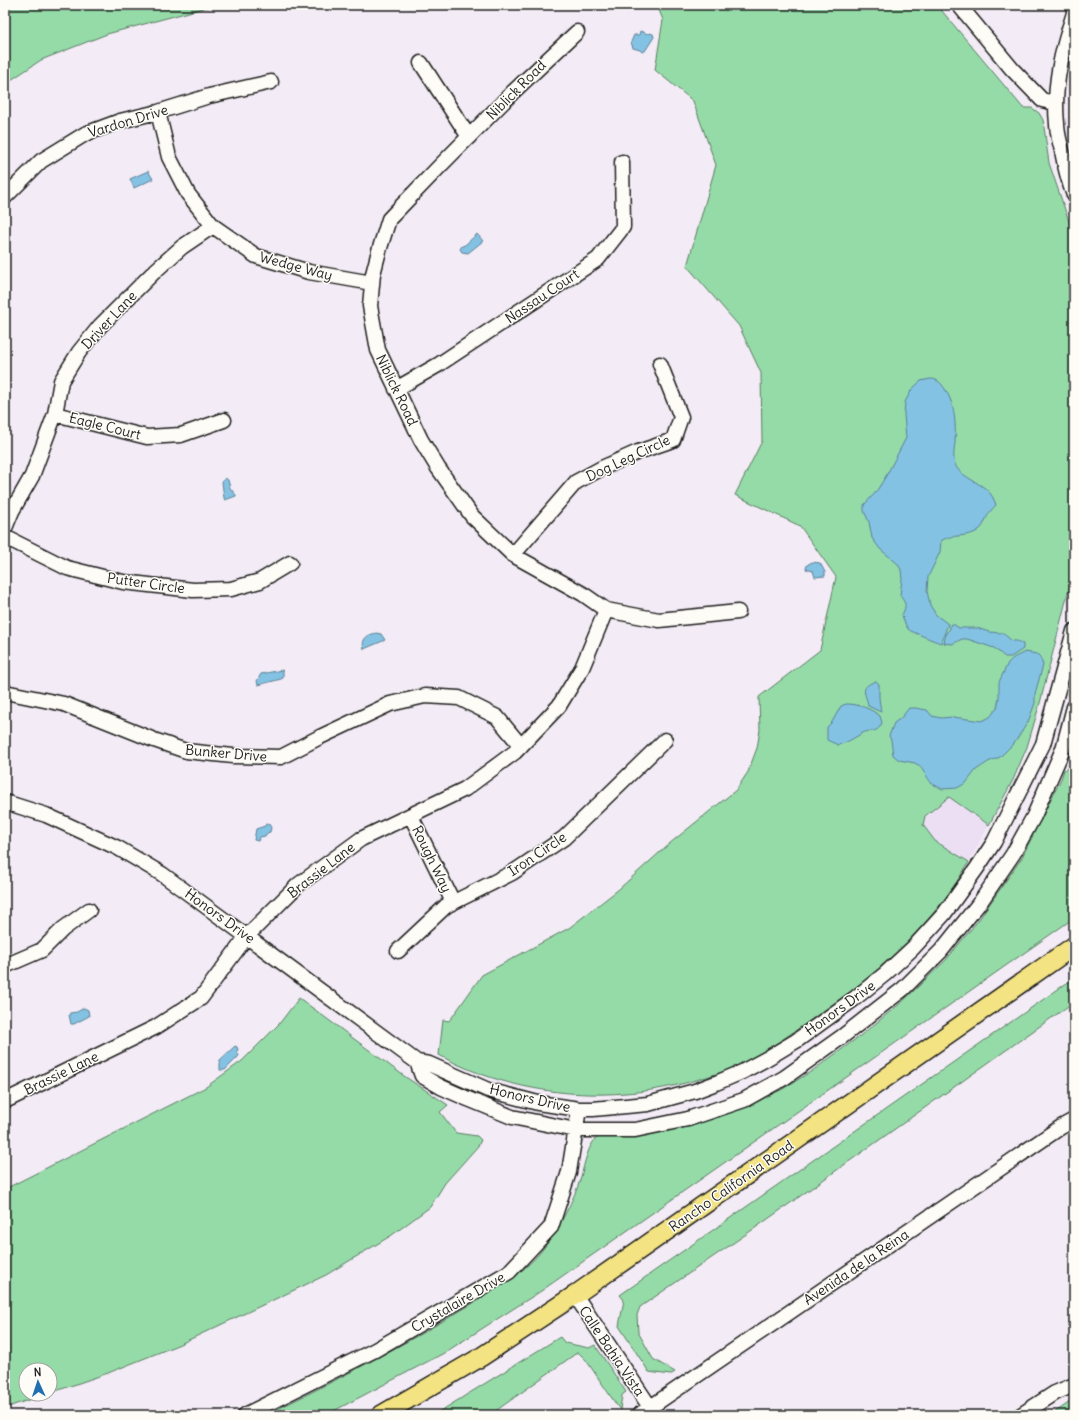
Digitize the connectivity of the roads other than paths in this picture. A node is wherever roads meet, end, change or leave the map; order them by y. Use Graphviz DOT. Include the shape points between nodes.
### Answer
graph roads {
  1 [pos="958,5"];
  2 [pos="1074,13"];
  3 [pos="577,32"];
  4 [pos="421,63"];
  5 [pos="271,82"];
  6 [pos="1055,103"];
  7 [pos="158,112"];
  8 [pos="469,137"];
  9 [pos="622,162"];
  10 [pos="1074,196"];
  11 [pos="5,197"];
  12 [pos="213,226"];
  13 [pos="372,283"];
  14 [pos="660,364"];
  15 [pos="396,389"];
  16 [pos="55,414"];
  17 [pos="224,420"];
  18 [pos="5,528"];
  19 [pos="5,537"];
  20 [pos="513,555"];
  21 [pos="290,563"];
  22 [pos="606,610"];
  23 [pos="738,612"];
  24 [pos="1074,631"];
  25 [pos="5,692"];
  26 [pos="1074,707"];
  27 [pos="1051,719"];
  28 [pos="1072,726"];
  29 [pos="665,740"];
  30 [pos="1044,744"];
  31 [pos="521,746"];
  32 [pos="1068,751"];
  33 [pos="5,802"];
  34 [pos="411,816"];
  35 [pos="453,902"];
  36 [pos="90,910"];
  37 [pos="247,936"];
  38 [pos="1074,946"];
  39 [pos="398,951"];
  40 [pos="5,966"];
  41 [pos="417,1062"];
  42 [pos="5,1101"];
  43 [pos="579,1109"];
  44 [pos="1074,1120"];
  45 [pos="576,1130"];
  46 [pos="575,1295"];
  47 [pos="1074,1385"];
  48 [pos="645,1411"];
  49 [pos="245,1415"];
  50 [pos="381,1415"];
  51 [pos="1021,1415"];
  1 -- 6 [label="street" via="1042,100"];
  2 -- 6 [label="street" via="1056,82"];
  3 -- 8 [label="street, Niblick Road"];
  4 -- 8 [label="street"];
  5 -- 7 [label="street, Vardon Drive" via="209,96"];
  6 -- 10 [label="street" via="1068,182"];
  7 -- 11 [label="street, Vardon Drive" via="120,121 85,134 41,161"];
  7 -- 12 [label="street, Wedge Way" via="169,157 188,194"];
  8 -- 13 [label="street, Niblick Road" via="389,219 378,251"];
  9 -- 15 [label="street, Nassau Court" via="623,227 598,259 438,365"];
  12 -- 13 [label="street, Wedge Way" via="256,256 309,272"];
  12 -- 16 [label="street, Driver Lane" via="182,246 100,326 79,352 61,381"];
  13 -- 15 [label="street, Niblick Road" via="370,306 378,350"];
  14 -- 20 [label="street, Dog Leg Circle" via="681,417 673,440 638,452 576,482"];
  15 -- 20 [label="street, Niblick Road" via="438,468 472,516"];
  16 -- 17 [label="street, Eagle Court" via="147,437 181,435"];
  16 -- 18 [label="street, Driver Lane" via="32,476"];
  19 -- 21 [label="street, Putter Circle" via="67,568 123,582 193,590 231,589 260,581"];
  20 -- 22 [label="street, Niblick Road" via="583,594"];
  22 -- 23 [label="street, Niblick Road" via="659,620"];
  22 -- 31 [label="street, Brassie Lane" via="582,668 559,706"];
  24 -- 27 [label="street, Honors Drive"];
  25 -- 31 [label="street, Bunker Drive" via="64,704 186,751 233,756 281,757 390,704 424,696 458,698 497,717"];
  26 -- 28 [label="street, Honors Drive"];
  27 -- 28 [label="street"];
  27 -- 30 [label="street, Honors Drive"];
  28 -- 32 [label="street, Honors Drive"];
  29 -- 35 [label="street, Iron Circle" via="564,838 512,873"];
  30 -- 32 [label="street"];
  30 -- 43 [label="street, Honors Drive" via="994,842 944,914 913,948 854,999 766,1059 716,1083 648,1104"];
  31 -- 34 [label="street, Brassie Lane" via="465,789"];
  32 -- 45 [label="street, Honors Drive" via="1017,848 981,901 941,951 903,989 843,1036 784,1078 744,1100 688,1119 635,1130"];
  33 -- 37 [label="street, Honors Drive" via="46,815 118,848 162,874"];
  34 -- 35 [label="street, Rough Way"];
  34 -- 37 [label="street, Brassie Lane" via="361,839 298,885"];
  35 -- 39 [label="street, Iron Circle"];
  36 -- 40 [label="street" via="63,929 42,950"];
  37 -- 41 [label="street, Honors Drive"];
  37 -- 42 [label="street, Brassie Lane" via="201,998 156,1026"];
  38 -- 46 [label="main road, Rancho California Road"];
  41 -- 43 [label="street, Honors Drive" via="429,1064 488,1090 538,1103"];
  41 -- 45 [label="street, Honors Drive" via="422,1076 468,1099 512,1117"];
  43 -- 45 [label="street, Crystalaire Drive"];
  44 -- 48 [label="street, Avenida de la Reina"];
  45 -- 49 [label="street, Crystalaire Drive" via="569,1172 551,1227 509,1272 375,1350"];
  46 -- 48 [label="street, Calle Bahia Vista"];
  46 -- 50 [label="main road, Rancho California Road" via="481,1357"];
  47 -- 51 [label="street" via="1055,1393"];
}
